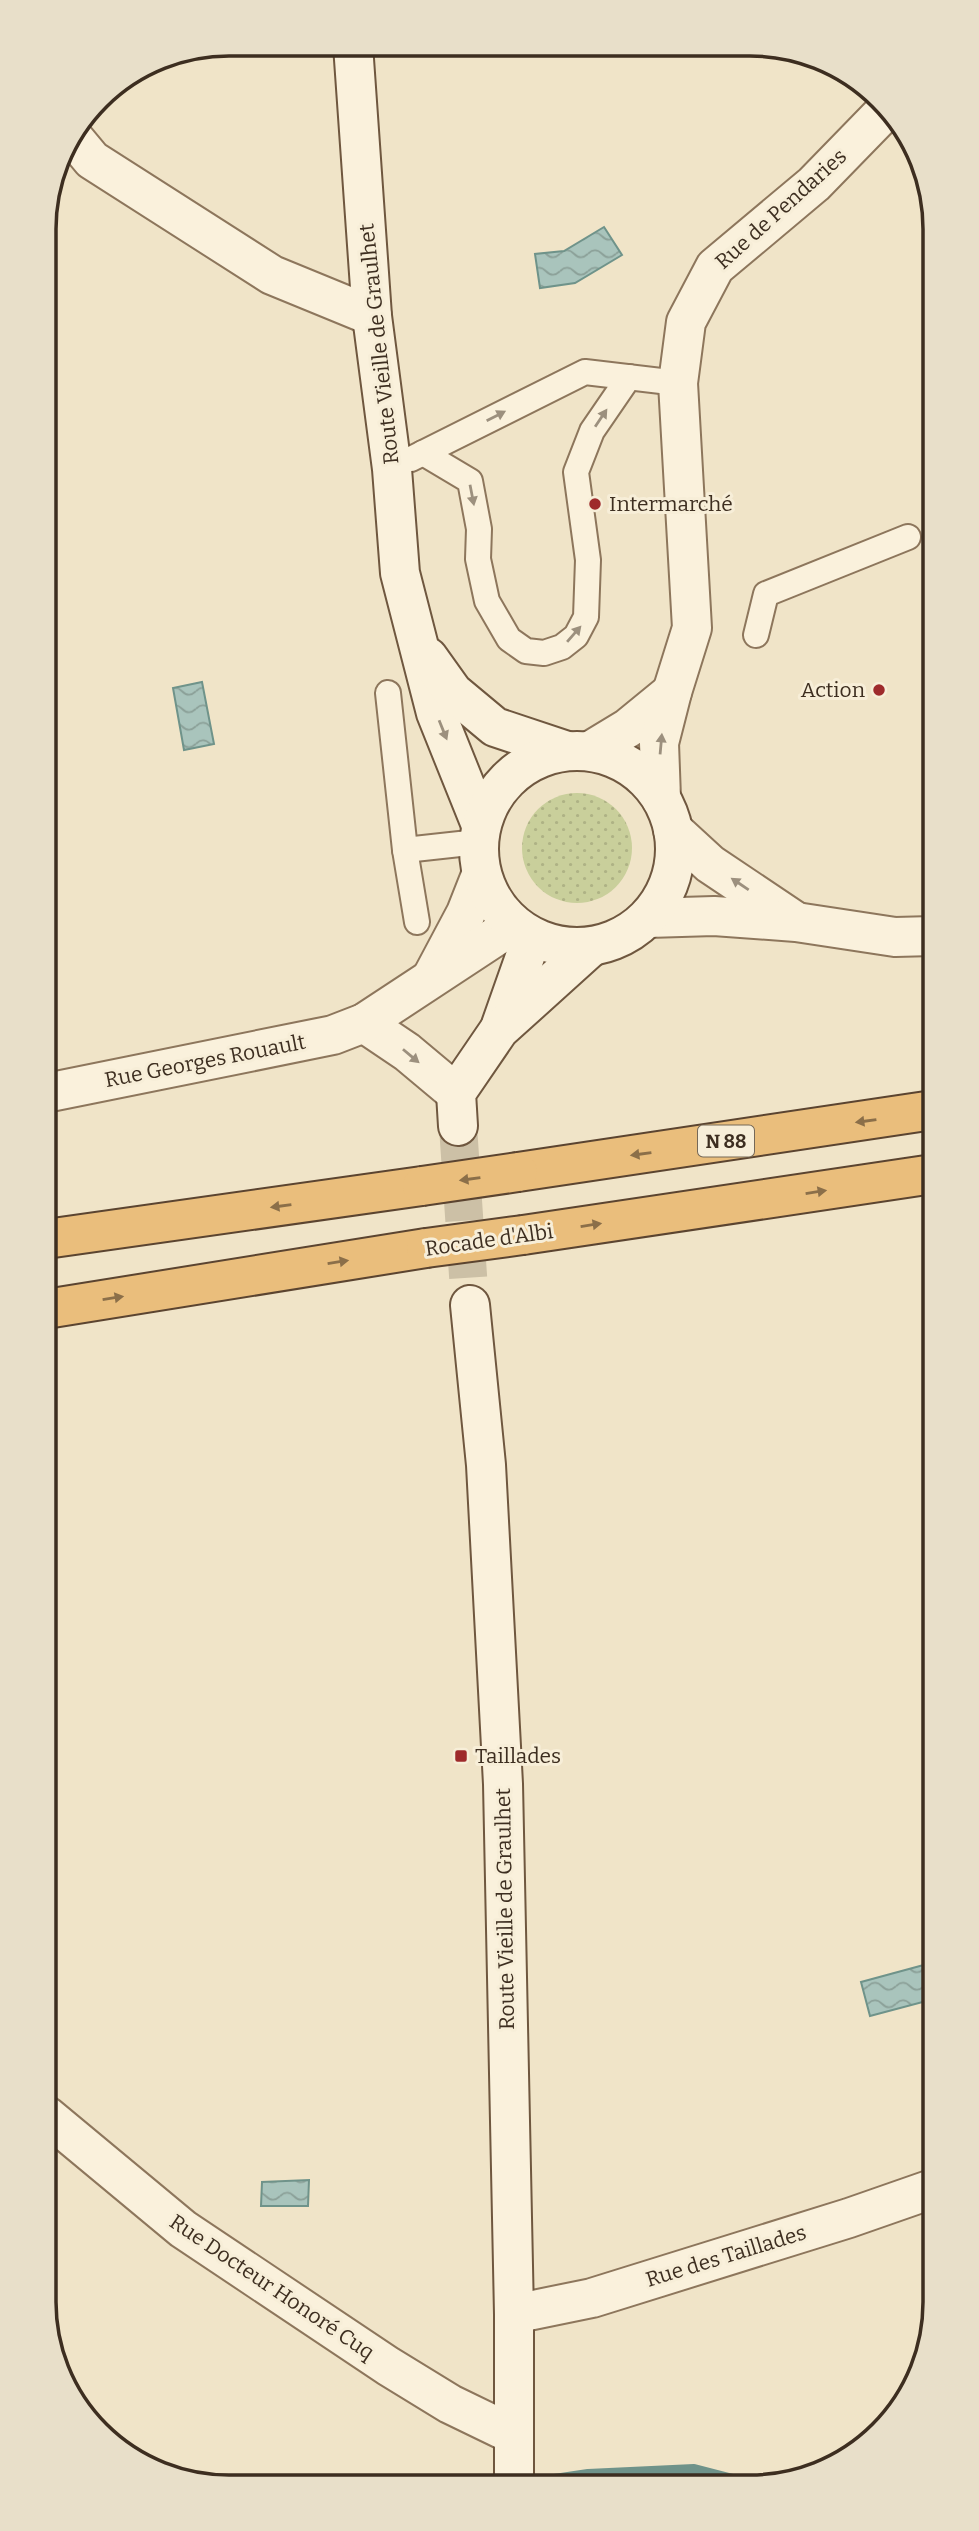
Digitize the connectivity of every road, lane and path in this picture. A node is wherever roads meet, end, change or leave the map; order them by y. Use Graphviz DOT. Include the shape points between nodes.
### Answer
graph roads {
  1 [pos="354,56"];
  2 [pos="881,116"];
  3 [pos="79,144"];
  4 [pos="372,316"];
  5 [pos="629,377"];
  6 [pos="678,383"];
  7 [pos="408,461"];
  8 [pos="908,537"];
  9 [pos="756,635"];
  10 [pos="417,641"];
  11 [pos="672,692"];
  12 [pos="388,693"];
  13 [pos="578,751"];
  14 [pos="667,814"];
  15 [pos="480,847"];
  16 [pos="405,850"];
  17 [pos="648,918"];
  18 [pos="417,922"];
  19 [pos="796,922"];
  20 [pos="523,931"];
  21 [pos="923,936"];
  22 [pos="591,947"];
  23 [pos="430,981"];
  24 [pos="364,1023"];
  25 [pos="499,1030"];
  26 [pos="56,1091"];
  27 [pos="923,1111"];
  28 [pos="923,1175"];
  29 [pos="56,1238"];
  30 [pos="470,1305"];
  31 [pos="56,1307"];
  32 [pos="56,2123"];
  33 [pos="923,2192"];
  34 [pos="514,2314"];
  35 [pos="514,2463"];
  1 -- 4 [label="street, Route Vieille de Graulhet"];
  2 -- 6 [label="street, Rue de Pendaries" via="814,184 715,267 686,322"];
  3 -- 4 [label="street" via="92,160 272,275"];
  4 -- 7 [label="street, Route Vieille de Graulhet"];
  5 -- 6 [label="lane"];
  7 -- 5 [label="lane, one-way" via="585,372"];
  7 -- 5 [label="lane, one-way" via="470,481 487,601 509,639 526,652 562,647 576,636 586,617 588,560 576,472 592,431"];
  6 -- 11 [label="street, Rue de Pendaries" via="692,628"];
  7 -- 10 [label="street, Route Vieille de Graulhet" via="400,573"];
  8 -- 9 [label="lane" via="766,594"];
  10 -- 13 [label="street, Route Vieille de Graulhet" via="453,692 495,727"];
  10 -- 15 [label="street, Route Vieille de Graulhet, one-way"];
  11 -- 13 [label="street" via="628,727"];
  14 -- 11 [label="street, Rue de Pendaries, one-way" via="659,743"];
  12 -- 16 [label="lane"];
  13 -- 14 [label="street" via="631,766"];
  13 -- 15 [label="street" via="529,763 499,789"];
  14 -- 17 [label="street" via="675,862 666,892"];
  19 -- 14 [label="street, one-way" via="710,864"];
  15 -- 16 [label="lane"];
  15 -- 20 [label="street" via="493,902"];
  15 -- 23 [label="street, Rue Georges Rouault" via="466,914"];
  16 -- 18 [label="lane"];
  17 -- 19 [label="street" via="714,916"];
  17 -- 22 [label="street" via="622,937"];
  19 -- 21 [label="street" via="895,937"];
  20 -- 22 [label="street" via="561,946"];
  20 -- 23 [label="street, Rue Georges Rouault"];
  20 -- 25 [label="street"];
  22 -- 25 [label="street"];
  23 -- 24 [label="street, Rue Georges Rouault"];
  24 -- 25 [label="street, one-way" via="407,1052 457,1109"];
  24 -- 26 [label="street, Rue Georges Rouault" via="333,1035"];
  27 -- 29 [label="highway, N 88, one-way, bridge"];
  31 -- 28 [label="highway, Rocade d'Albi, one-way, bridge"];
  30 -- 34 [label="street, Route Vieille de Graulhet" via="486,1465 503,1784"];
  32 -- 35 [label="street, Rue Docteur Honoré Cuq" via="183,2229 450,2404"];
  33 -- 34 [label="street, Rue des Taillades" via="592,2298"];
  34 -- 35 [label="street, Route Vieille de Graulhet"];
}
